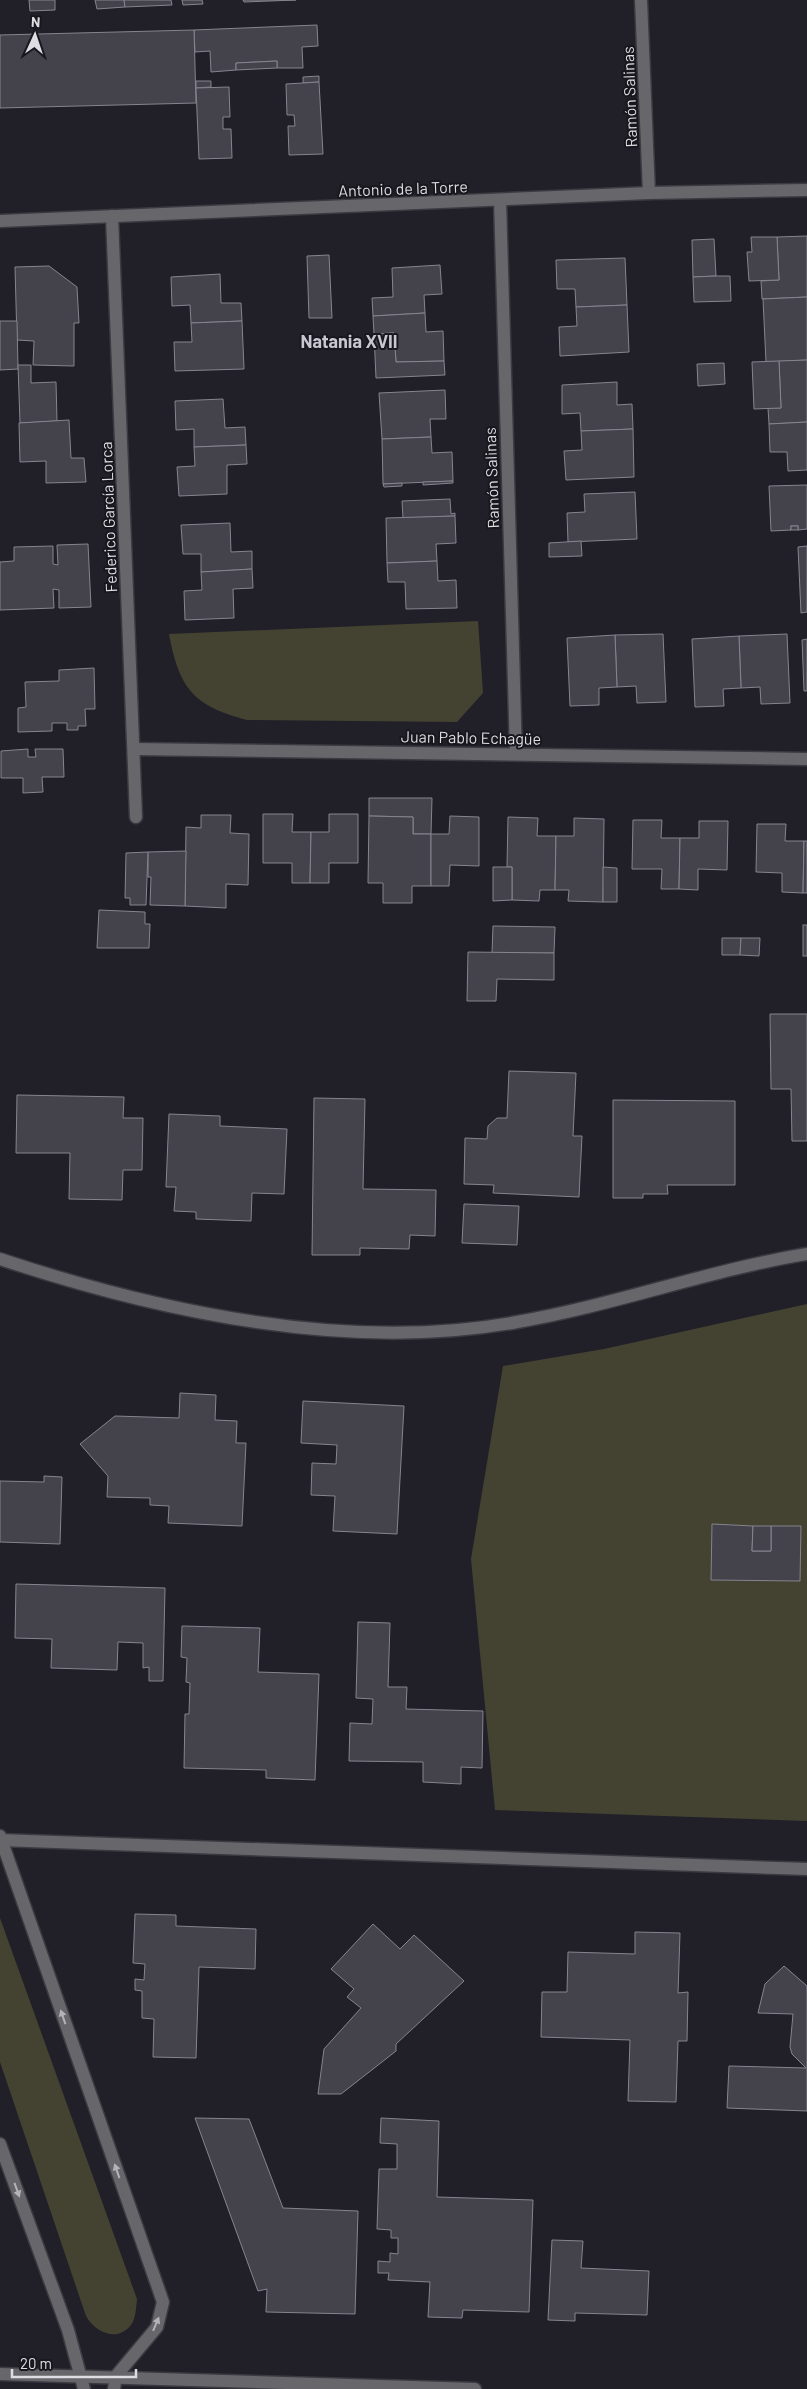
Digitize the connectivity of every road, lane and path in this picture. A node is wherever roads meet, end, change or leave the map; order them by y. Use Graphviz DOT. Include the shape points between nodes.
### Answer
graph roads {
  1 [pos="642,0"];
  2 [pos="807,190"];
  3 [pos="649,194"];
  4 [pos="500,200"];
  5 [pos="112,216"];
  6 [pos="0,221"];
  7 [pos="134,749"];
  8 [pos="516,754"];
  9 [pos="807,759"];
  10 [pos="136,817"];
  11 [pos="807,1254"];
  12 [pos="0,1259"];
  13 [pos="0,1838"];
  14 [pos="807,1870"];
  15 [pos="0,2144"];
  16 [pos="0,2374"];
  17 [pos="81,2376"];
  18 [pos="115,2383"];
  19 [pos="84,2389"];
  20 [pos="475,2389"];
  1 -- 3 [label="street, Ramón Salinas"];
  2 -- 3 [label="street, Antonio de la Torre"];
  3 -- 4 [label="street, Antonio de la Torre"];
  4 -- 5 [label="street, Antonio de la Torre"];
  4 -- 8 [label="street, Ramón Salinas"];
  5 -- 6 [label="street, Antonio de la Torre"];
  5 -- 7 [label="street, Federico García Lorca"];
  7 -- 8 [label="street, Juan Pablo Echagüe"];
  7 -- 10 [label="street, Federico García Lorca"];
  8 -- 9 [label="street, Juan Pablo Echagüe"];
  11 -- 12 [label="street" via="590,1308 514,1323 439,1332 384,1333 231,1318 169,1307 63,1280"];
  13 -- 14 [label="street"];
  18 -- 13 [label="street, one-way" via="157,2327 163,2302"];
  15 -- 17 [label="street, one-way" via="68,2330"];
  16 -- 17 [label="street"];
  17 -- 18 [label="street"];
  17 -- 19 [label="street"];
  18 -- 20 [label="street"];
}
